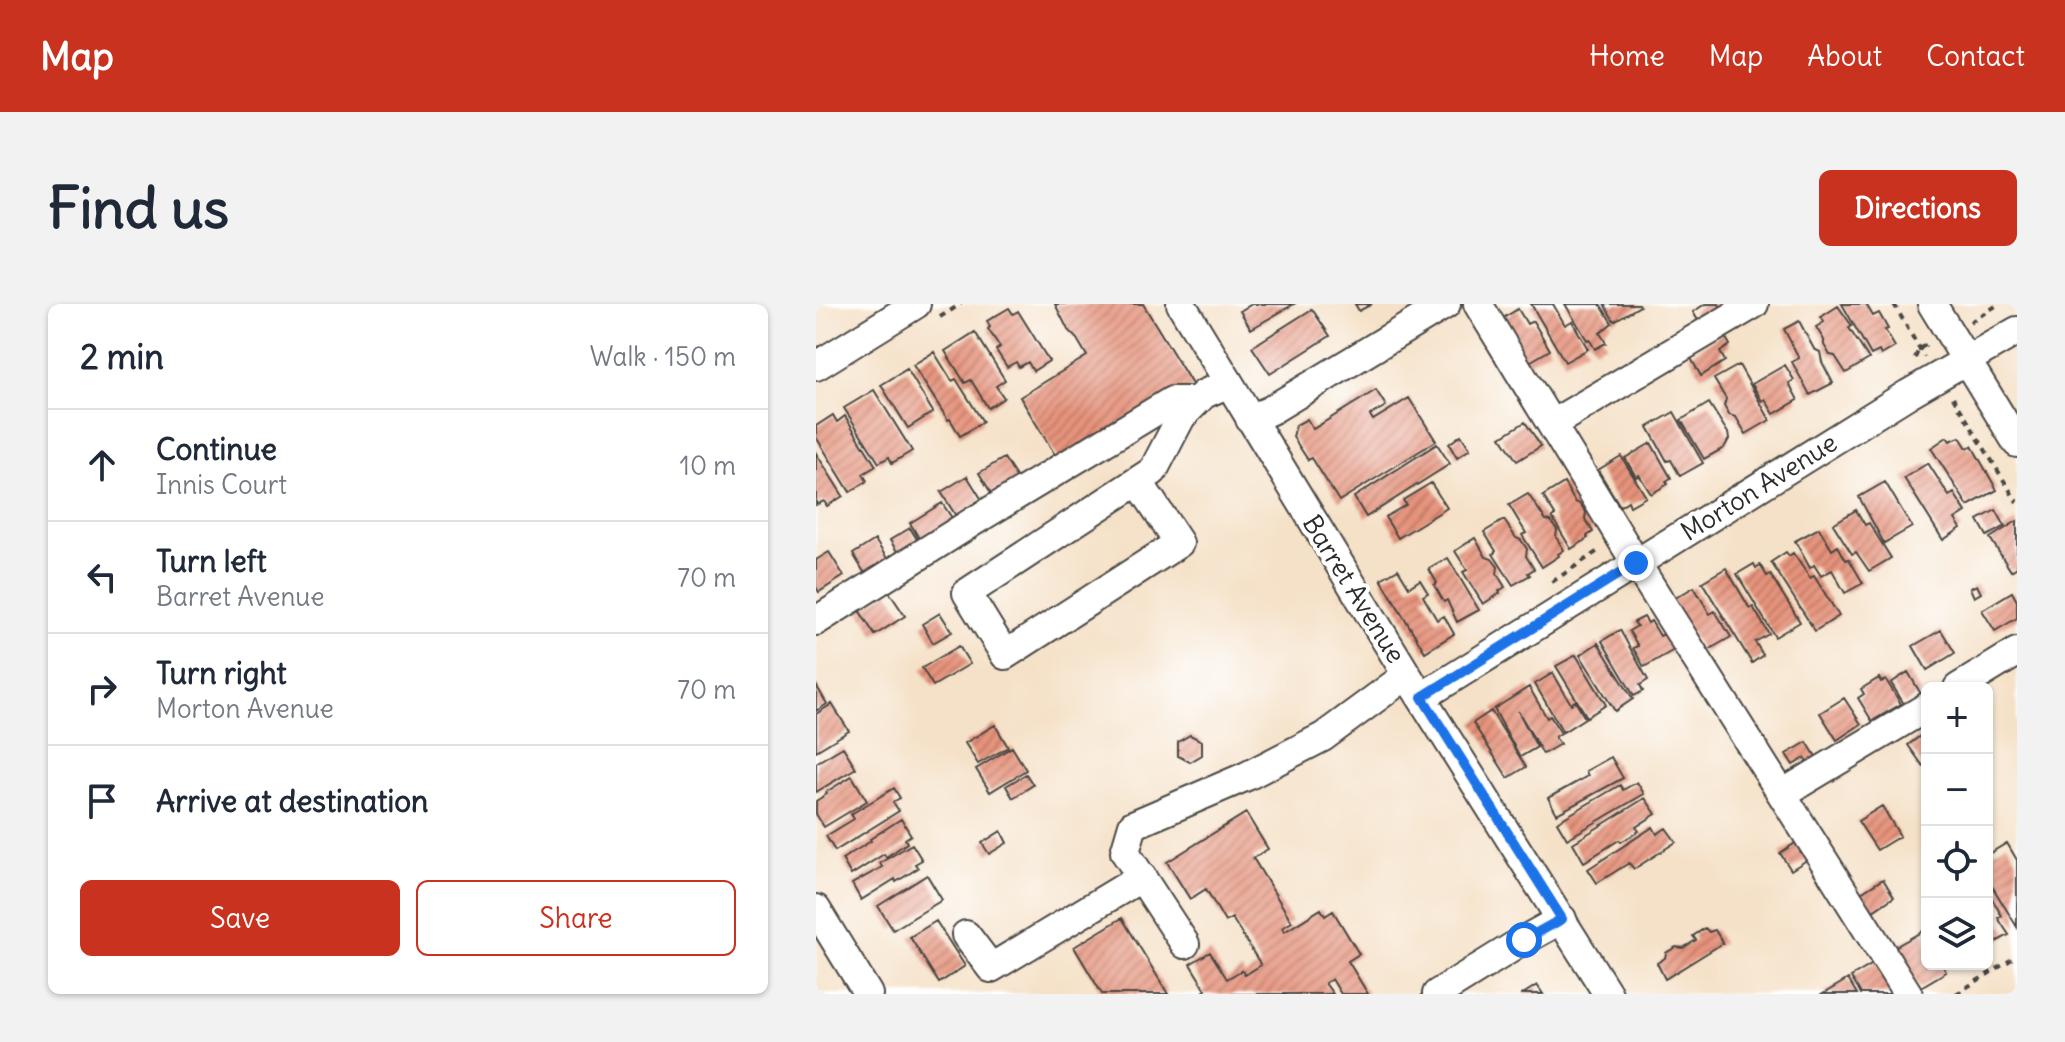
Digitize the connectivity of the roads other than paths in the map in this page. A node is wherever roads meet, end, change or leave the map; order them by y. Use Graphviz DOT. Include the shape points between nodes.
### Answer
graph roads {
  1 [pos="916,304"];
  2 [pos="1181,304"];
  3 [pos="1446,304"];
  4 [pos="1478,304"];
  5 [pos="1754,304"];
  6 [pos="1932,304"];
  7 [pos="2017,331"];
  8 [pos="1966,360"];
  9 [pos="816,366"];
  10 [pos="1229,383"];
  11 [pos="1197,401"];
  12 [pos="1250,419"];
  13 [pos="1552,424"];
  14 [pos="2017,443"];
  15 [pos="1138,481"];
  16 [pos="1636,563"];
  17 [pos="816,621"];
  18 [pos="2017,652"];
  19 [pos="1968,682"];
  20 [pos="1414,686"];
  21 [pos="1921,711"];
  22 [pos="1782,794"];
  23 [pos="1142,877"];
  24 [pos="816,909"];
  25 [pos="1562,919"];
  26 [pos="966,935"];
  27 [pos="1185,944"];
  28 [pos="868,994"];
  29 [pos="1437,994"];
  30 [pos="1608,994"];
  31 [pos="1908,994"];
  1 -- 9 [label="street"];
  2 -- 10 [label="street, Barret Avenue"];
  3 -- 12 [label="street"];
  4 -- 13 [label="street"];
  5 -- 13 [label="street"];
  6 -- 8 [label="street"];
  7 -- 8 [label="street, Morton Avenue"];
  8 -- 14 [label="street"];
  8 -- 16 [label="street, Morton Avenue"];
  10 -- 11 [label="street"];
  10 -- 12 [label="street, Barret Avenue"];
  11 -- 15 [label="street" via="1181,417 1153,471"];
  11 -- 17 [label="street" via="1172,401"];
  12 -- 20 [label="street, Barret Avenue"];
  13 -- 16 [label="street"];
  15 -- 15 [label="street" via="967,593 1005,655 1179,543"];
  16 -- 20 [label="street, Morton Avenue"];
  16 -- 22 [label="street"];
  18 -- 19 [label="street"];
  20 -- 23 [label="street, Morton Avenue" via="1247,776 1133,825 1125,852"];
  20 -- 25 [label="street, Barret Avenue"];
  21 -- 22 [label="street"];
  22 -- 31 [label="street"];
  23 -- 26 [label="street" via="991,968"];
  23 -- 27 [label="street"];
  24 -- 28 [label="street"];
  25 -- 29 [label="street"];
  25 -- 30 [label="street, Barret Avenue"];
}
